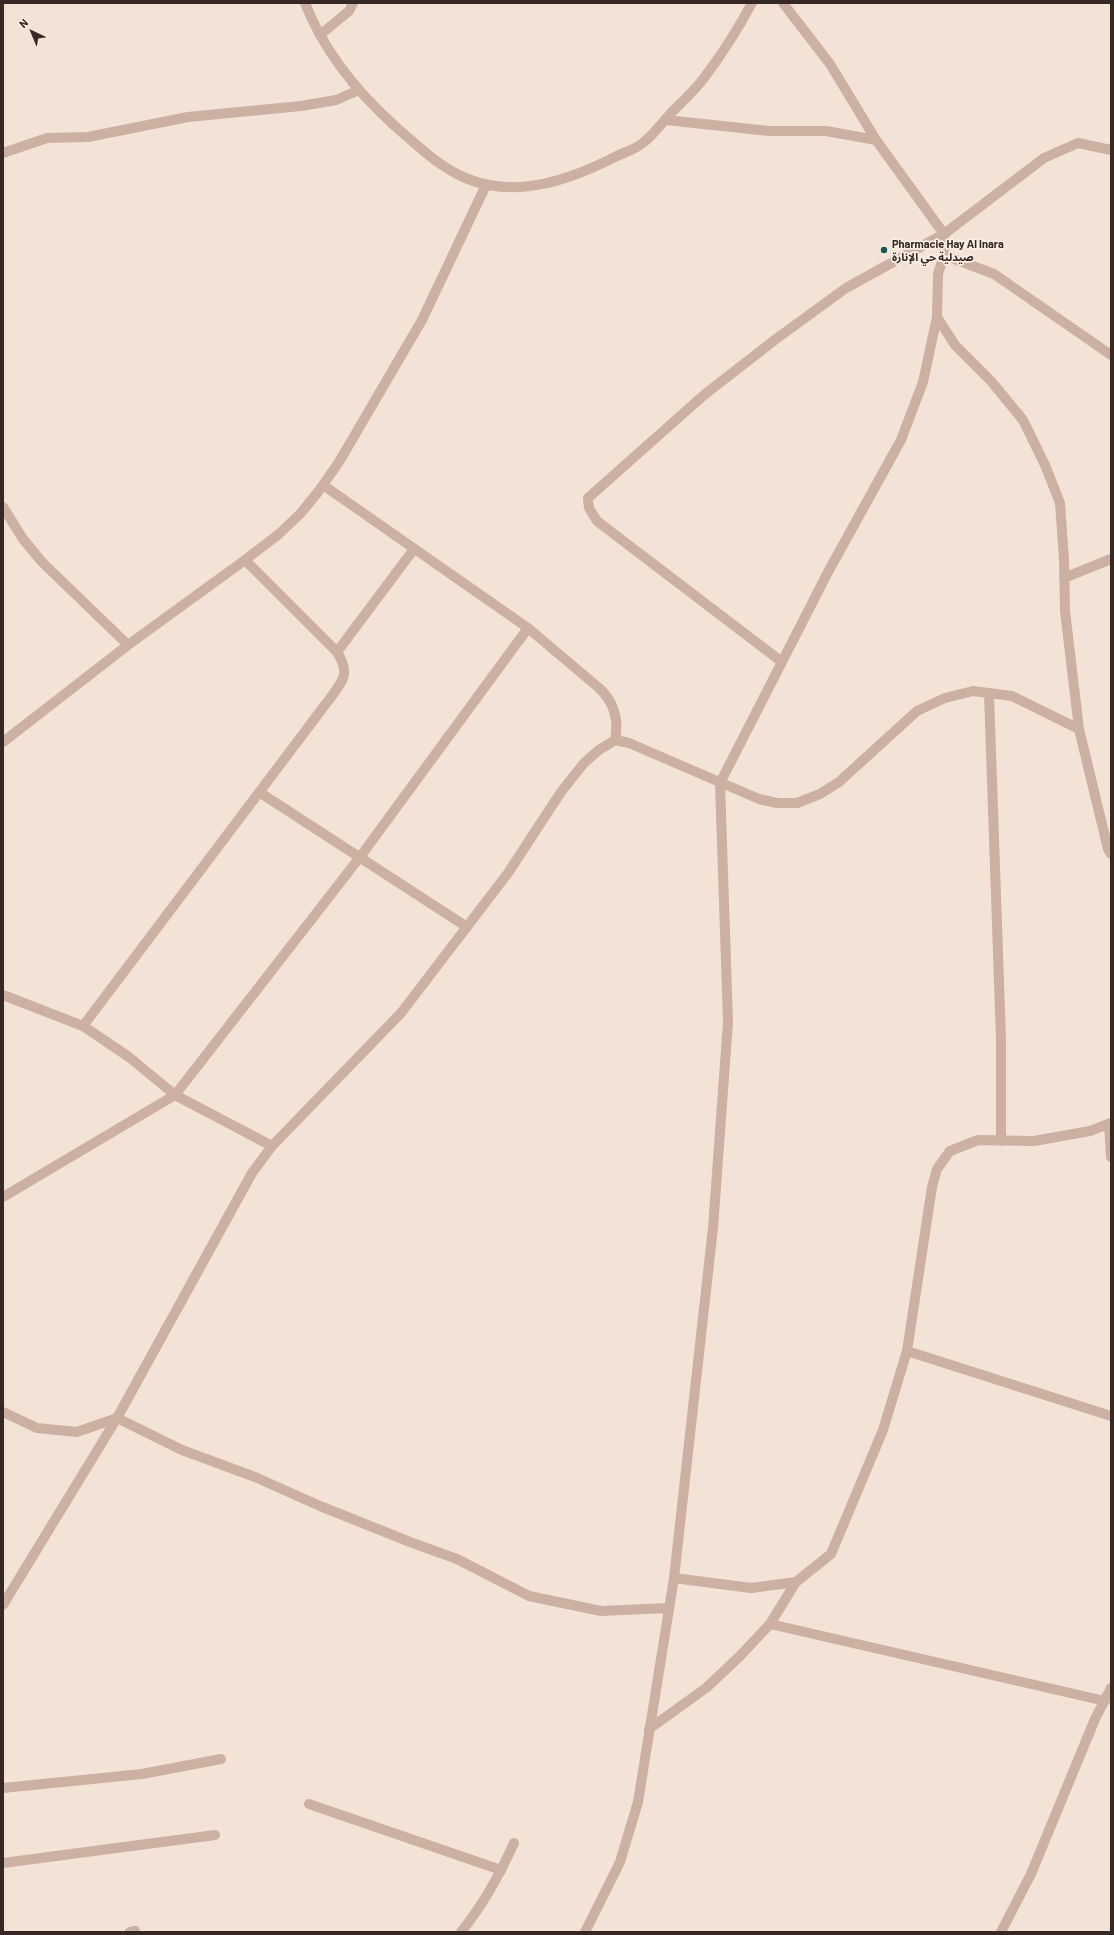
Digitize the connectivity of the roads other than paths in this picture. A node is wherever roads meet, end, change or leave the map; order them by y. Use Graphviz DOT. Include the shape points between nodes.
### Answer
graph roads {
  1 [pos="305,3"];
  2 [pos="354,3"];
  3 [pos="752,3"];
  4 [pos="783,3"];
  5 [pos="320,35"];
  6 [pos="359,90"];
  7 [pos="666,120"];
  8 [pos="876,140"];
  9 [pos="1111,150"];
  10 [pos="3,153"];
  11 [pos="486,184"];
  12 [pos="944,234"];
  13 [pos="944,255"];
  14 [pos="937,317"];
  15 [pos="1111,355"];
  16 [pos="323,485"];
  17 [pos="3,507"];
  18 [pos="414,549"];
  19 [pos="1111,559"];
  20 [pos="245,560"];
  21 [pos="1064,578"];
  22 [pos="528,628"];
  23 [pos="128,645"];
  24 [pos="337,652"];
  25 [pos="782,662"];
  26 [pos="990,694"];
  27 [pos="1079,729"];
  28 [pos="615,740"];
  29 [pos="3,742"];
  30 [pos="720,783"];
  31 [pos="259,792"];
  32 [pos="1111,854"];
  33 [pos="360,857"];
  34 [pos="467,927"];
  35 [pos="3,995"];
  36 [pos="83,1026"];
  37 [pos="175,1095"];
  38 [pos="1110,1123"];
  39 [pos="1001,1141"];
  40 [pos="272,1146"];
  41 [pos="1111,1157"];
  42 [pos="3,1197"];
  43 [pos="907,1351"];
  44 [pos="3,1412"];
  45 [pos="1111,1416"];
  46 [pos="117,1418"];
  47 [pos="674,1578"];
  48 [pos="796,1582"];
  49 [pos="3,1605"];
  50 [pos="670,1608"];
  51 [pos="770,1624"];
  52 [pos="1111,1688"];
  53 [pos="1105,1701"];
  54 [pos="649,1729"];
  55 [pos="222,1759"];
  56 [pos="3,1788"];
  57 [pos="309,1804"];
  58 [pos="215,1835"];
  59 [pos="514,1843"];
  60 [pos="3,1863"];
  61 [pos="502,1870"];
  62 [pos="130,1932"];
  63 [pos="135,1932"];
  64 [pos="460,1932"];
  65 [pos="585,1932"];
  66 [pos="1001,1932"];
  1 -- 5 [label="street"];
  2 -- 5 [label="street" via="349,11"];
  3 -- 7 [label="street" via="704,78"];
  4 -- 8 [label="street" via="830,64"];
  5 -- 6 [label="street"];
  6 -- 10 [label="street" via="336,100 301,106 188,117 88,137 47,138"];
  6 -- 11 [label="street" via="374,107 446,168 468,179"];
  7 -- 8 [label="street" via="769,131 826,131"];
  7 -- 11 [label="street" via="643,143 592,169 526,188"];
  8 -- 12 [label="street"];
  9 -- 12 [label="street" via="1078,143 1044,158"];
  11 -- 16 [label="street" via="422,320 350,444"];
  12 -- 13 [label="street"];
  12 -- 25 [label="street" via="846,288 776,339 704,395 588,498 589,508 597,521"];
  13 -- 14 [label="street" via="938,274"];
  13 -- 15 [label="street" via="994,274"];
  14 -- 21 [label="street" via="955,345 1023,420 1060,503"];
  14 -- 25 [label="street" via="923,382 901,440"];
  16 -- 18 [label="street"];
  16 -- 20 [label="street" via="301,513"];
  17 -- 23 [label="street" via="23,539 42,562"];
  18 -- 22 [label="street"];
  18 -- 24 [label="street"];
  19 -- 21 [label="street"];
  20 -- 23 [label="street"];
  20 -- 24 [label="street"];
  21 -- 27 [label="street" via="1065,611"];
  22 -- 28 [label="street" via="606,695 614,709 617,732"];
  22 -- 33 [label="street"];
  23 -- 29 [label="street"];
  24 -- 31 [label="street" via="345,667 341,682"];
  25 -- 30 [label="street"];
  26 -- 27 [label="street" via="1012,696"];
  26 -- 30 [label="street" via="973,691 944,698 917,711 838,782 820,794 797,803 777,803"];
  26 -- 39 [label="street" via="1001,1039"];
  27 -- 32 [label="street"];
  28 -- 30 [label="street" via="648,750"];
  28 -- 34 [label="street" via="598,750 584,763 561,792 508,873"];
  30 -- 47 [label="street" via="728,1022 713,1228"];
  31 -- 33 [label="street"];
  31 -- 36 [label="street"];
  33 -- 34 [label="street"];
  33 -- 37 [label="street"];
  34 -- 40 [label="street" via="401,1013"];
  35 -- 36 [label="street"];
  36 -- 37 [label="street" via="129,1057"];
  37 -- 40 [label="street"];
  37 -- 42 [label="street"];
  38 -- 39 [label="street" via="1090,1131 1034,1141"];
  38 -- 41 [label="street"];
  39 -- 43 [label="street" via="978,1140 950,1151 937,1169 932,1187"];
  40 -- 46 [label="street" via="252,1173"];
  43 -- 45 [label="street"];
  43 -- 48 [label="street" via="883,1430 831,1554"];
  44 -- 46 [label="street" via="36,1428 77,1432"];
  46 -- 49 [label="street"];
  46 -- 50 [label="street" via="182,1450 457,1559 529,1596 601,1611"];
  47 -- 48 [label="street" via="751,1588"];
  47 -- 50 [label="street"];
  48 -- 51 [label="street"];
  50 -- 54 [label="street"];
  51 -- 53 [label="street"];
  51 -- 54 [label="street" via="706,1688"];
  52 -- 53 [label="street"];
  53 -- 66 [label="street" via="1095,1719 1031,1874"];
  54 -- 65 [label="street" via="638,1802 620,1862"];
  55 -- 56 [label="street" via="142,1774"];
  57 -- 61 [label="street"];
  58 -- 60 [label="street"];
  59 -- 61 [label="street"];
  61 -- 64 [label="street" via="473,1917"];
  62 -- 63 [label="street"];
}
